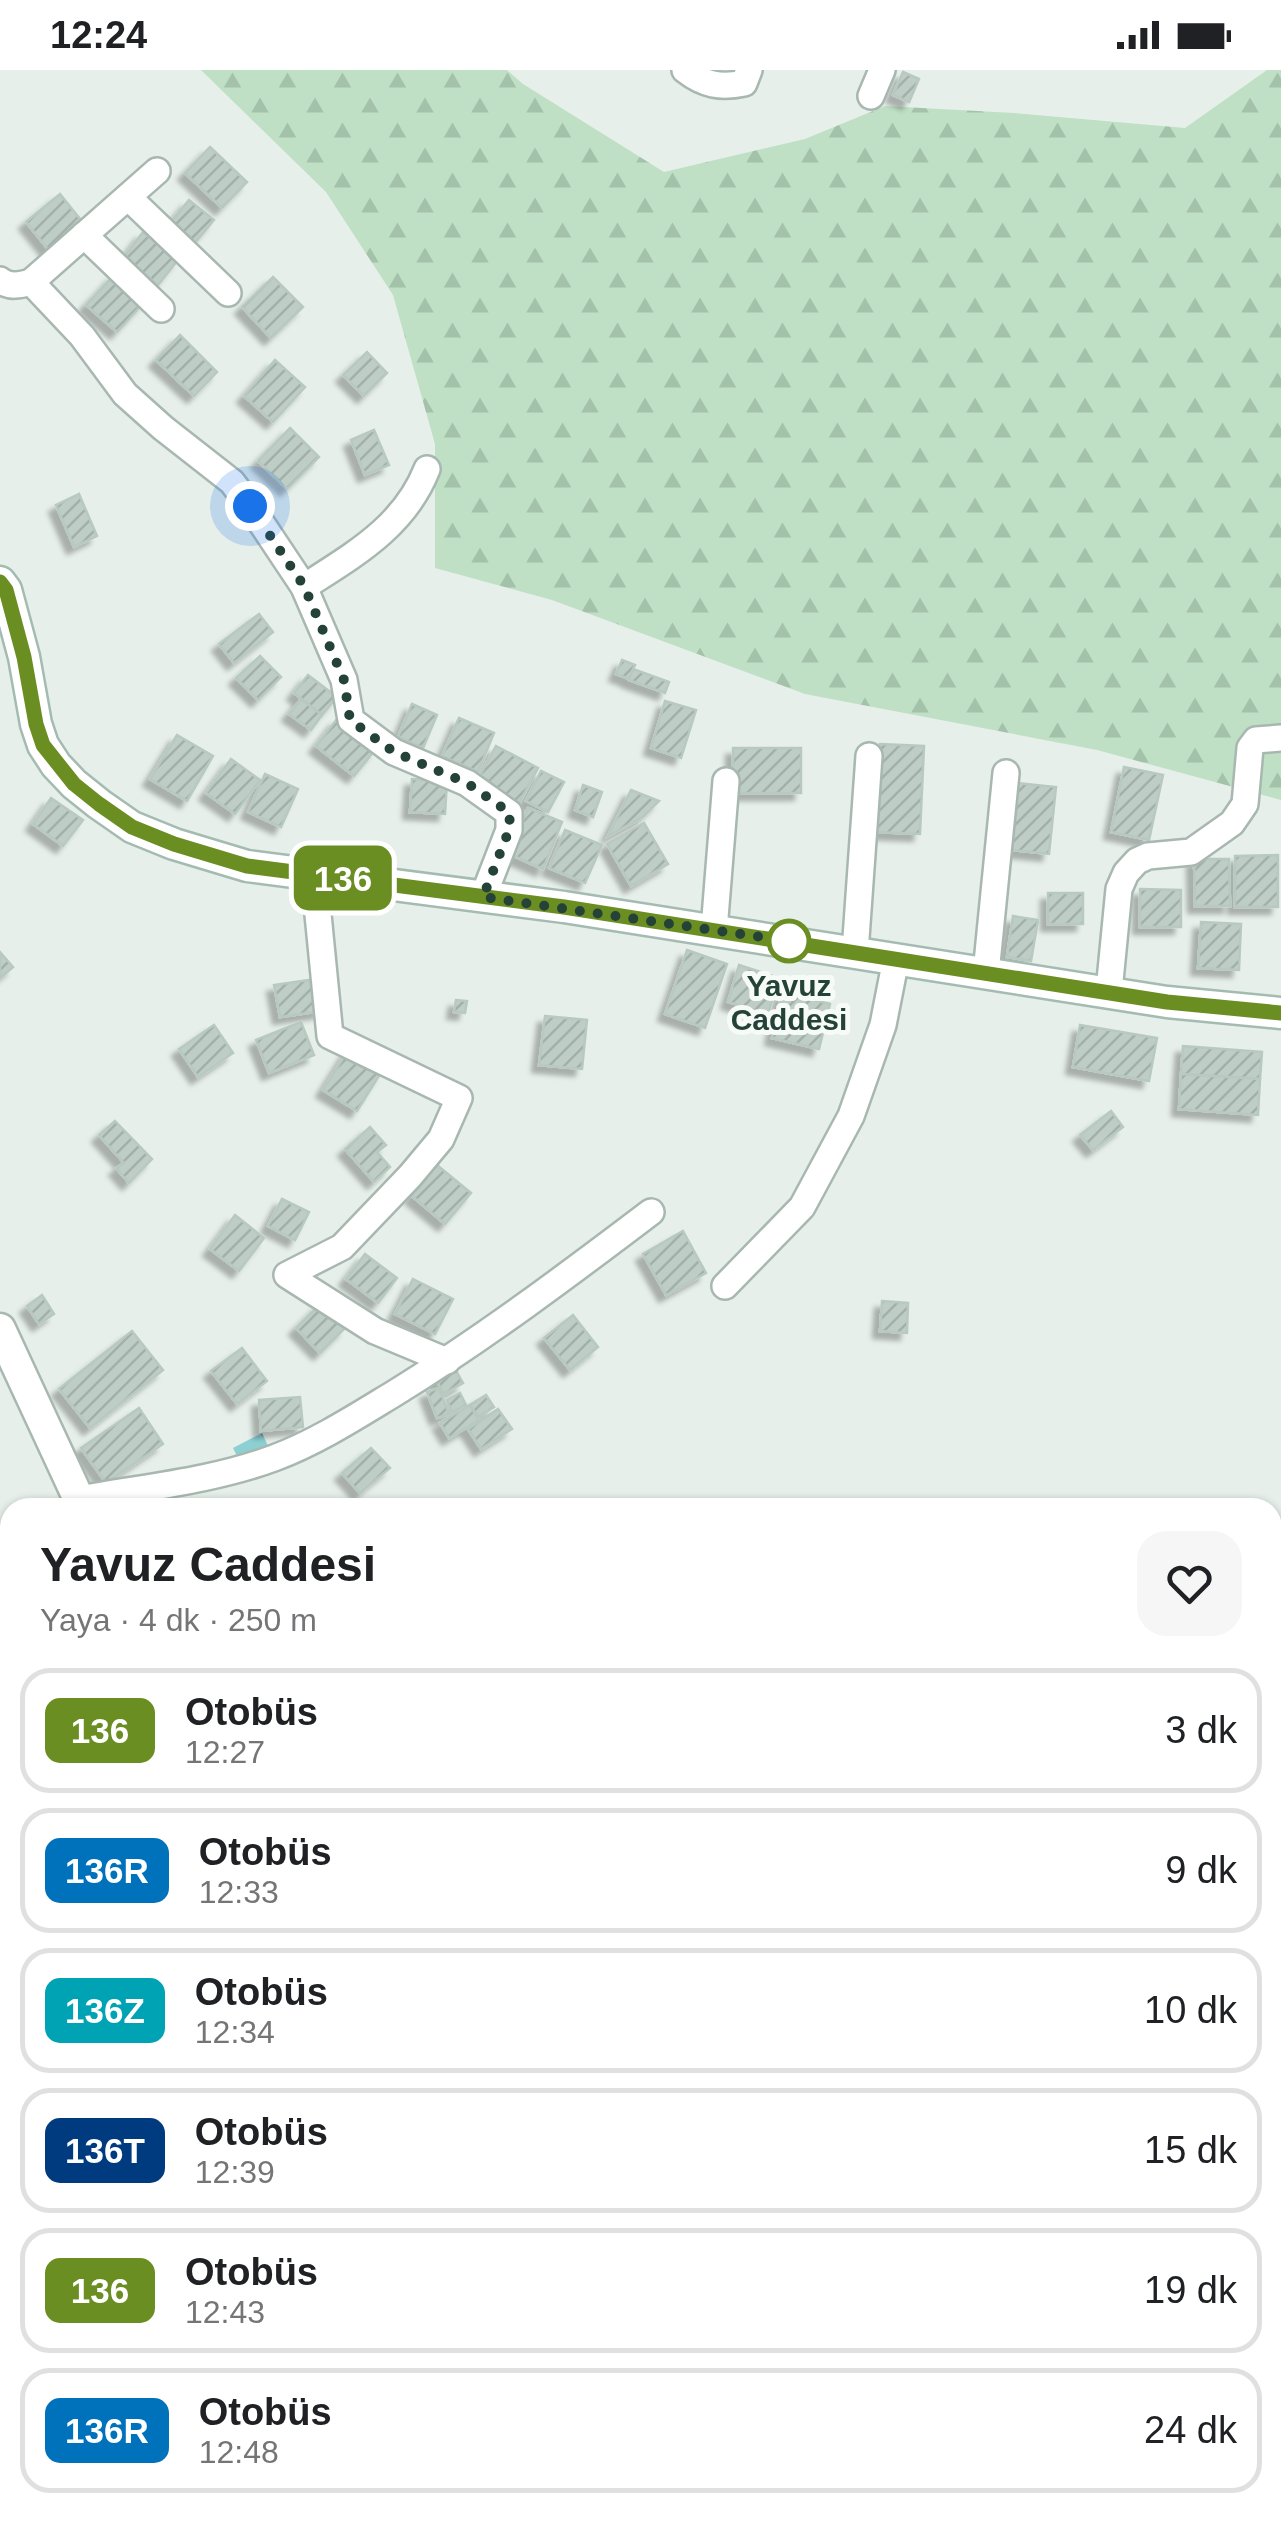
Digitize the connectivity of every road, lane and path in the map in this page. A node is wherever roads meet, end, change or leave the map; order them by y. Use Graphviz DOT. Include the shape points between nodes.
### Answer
graph roads {
  1 [pos="685,70"];
  2 [pos="748,70"];
  3 [pos="882,70"];
  4 [pos="872,96"];
  5 [pos="157,170"];
  6 [pos="128,197"];
  7 [pos="84,235"];
  8 [pos="0,280"];
  9 [pos="31,282"];
  10 [pos="228,293"];
  11 [pos="161,309"];
  12 [pos="427,468"];
  13 [pos="0,582"];
  14 [pos="304,586"];
  15 [pos="1281,738"];
  16 [pos="869,756"];
  17 [pos="1006,774"];
  18 [pos="726,781"];
  19 [pos="314,874"];
  20 [pos="483,897"];
  21 [pos="714,930"];
  22 [pos="855,952"];
  23 [pos="896,958"];
  24 [pos="986,973"];
  25 [pos="1109,991"];
  26 [pos="1281,1013"];
  27 [pos="651,1212"];
  28 [pos="725,1286"];
  29 [pos="0,1329"];
  30 [pos="447,1361"];
  31 [pos="80,1498"];
  32 [pos="106,1498"];
  1 -- 2 [label="street" via="728,87 744,83"];
  3 -- 4 [label="street"];
  5 -- 6 [label="street"];
  6 -- 7 [label="street"];
  6 -- 10 [label="street"];
  7 -- 9 [label="street"];
  7 -- 11 [label="street"];
  8 -- 9 [label="street"];
  9 -- 14 [label="street" via="125,394 232,482"];
  12 -- 14 [label="street" via="418,492 390,526"];
  13 -- 19 [label="main road" via="43,745 74,784 132,827 174,844 247,866"];
  14 -- 20 [label="street" via="344,680 350,720 394,752 467,783 510,813"];
  15 -- 25 [label="street" via="1256,740 1250,748 1244,804 1232,823 1191,852 1148,856 1126,873"];
  16 -- 22 [label="street"];
  17 -- 24 [label="street"];
  18 -- 21 [label="street"];
  19 -- 20 [label="main road"];
  19 -- 30 [label="street" via="330,1036 459,1098 441,1139 342,1247 287,1275 375,1331"];
  20 -- 21 [label="main road"];
  21 -- 22 [label="main road"];
  22 -- 23 [label="main road"];
  23 -- 24 [label="main road"];
  23 -- 28 [label="street" via="884,1025 851,1116 802,1207"];
  24 -- 25 [label="main road"];
  25 -- 26 [label="main road"];
  27 -- 30 [label="street"];
  29 -- 31 [label="main road"];
  30 -- 32 [label="street" via="278,1456"];
}
